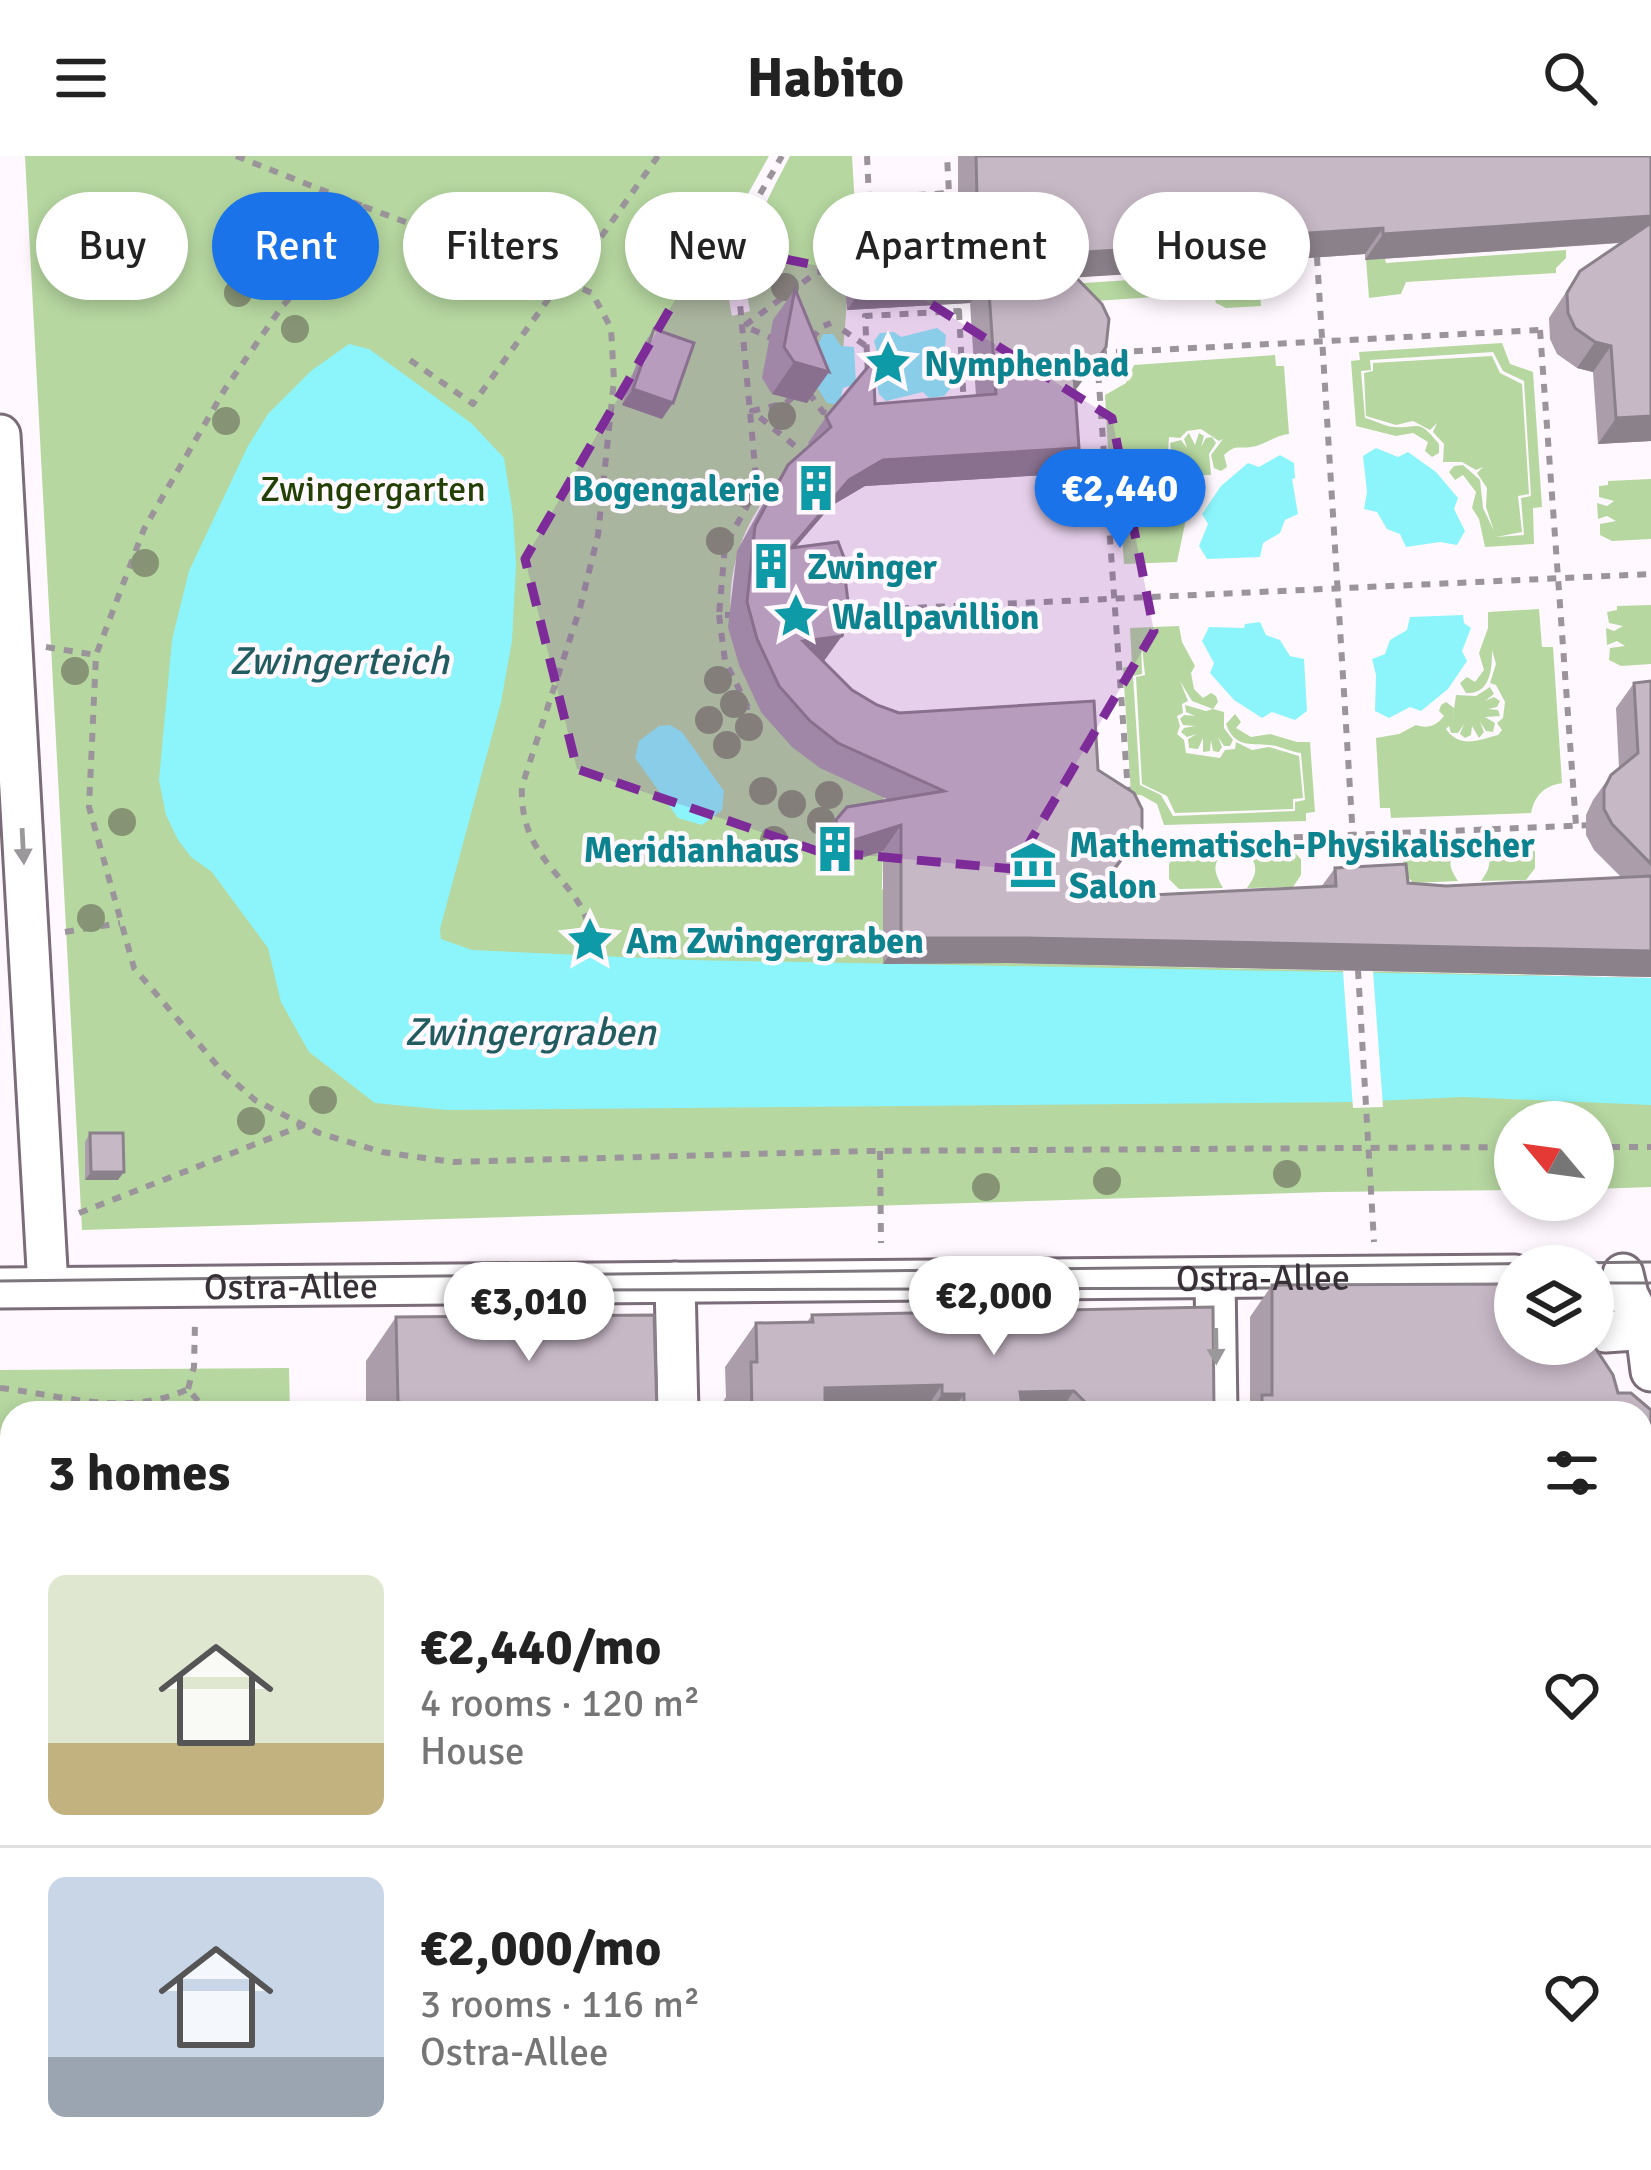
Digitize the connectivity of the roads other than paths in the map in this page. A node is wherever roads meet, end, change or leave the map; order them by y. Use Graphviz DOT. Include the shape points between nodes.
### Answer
graph roads {
  1 [pos="0,435"];
  2 [pos="1622,1274"];
  3 [pos="1494,1275"];
  4 [pos="1215,1278"];
  5 [pos="675,1282"];
  6 [pos="48,1287"];
  7 [pos="0,1288"];
  8 [pos="1648,1330"];
  9 [pos="1614,1332"];
  10 [pos="1651,1371"];
  11 [pos="678,1401"];
  12 [pos="1217,1401"];
  1 -- 6 [label="street, one-way"];
  2 -- 8 [label="street"];
  3 -- 4 [label="street, Ostra-Allee"];
  4 -- 5 [label="street, Ostra-Allee"];
  4 -- 12 [label="street, one-way"];
  5 -- 6 [label="street, Ostra-Allee"];
  5 -- 11 [label="street"];
  6 -- 7 [label="street, Ostra-Allee"];
  8 -- 9 [label="street"];
  8 -- 10 [label="street"];
}
